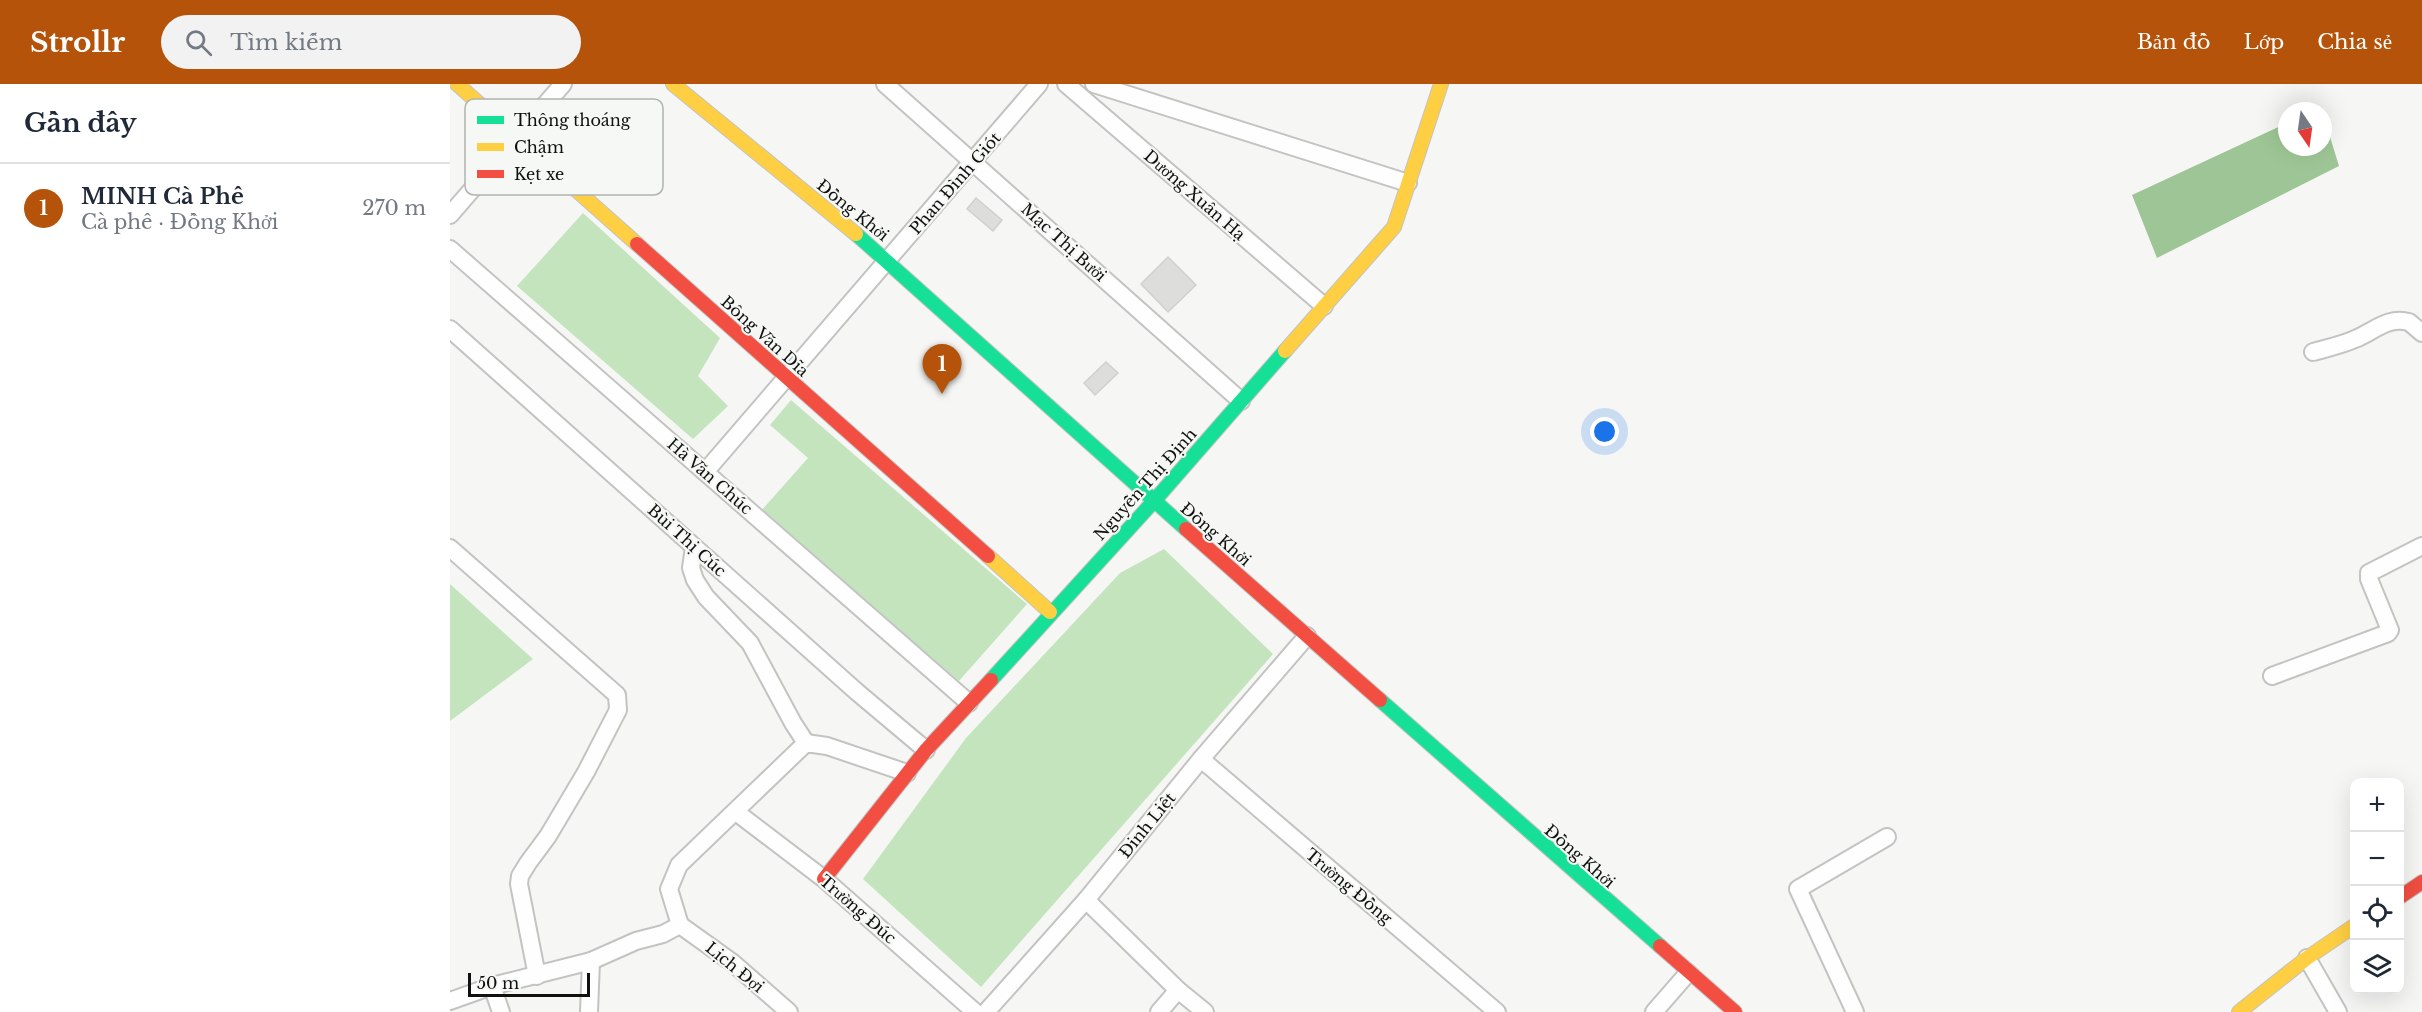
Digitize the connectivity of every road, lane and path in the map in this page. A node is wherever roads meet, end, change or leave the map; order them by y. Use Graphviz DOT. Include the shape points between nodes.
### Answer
graph roads {
  1 [pos="457,84"];
  2 [pos="563,84"];
  3 [pos="673,84"];
  4 [pos="885,84"];
  5 [pos="1039,84"];
  6 [pos="1066,84"];
  7 [pos="1094,84"];
  8 [pos="1441,84"];
  9 [pos="474,99"];
  10 [pos="550,99"];
  11 [pos="974,161"];
  12 [pos="1408,183"];
  13 [pos="468,195"];
  14 [pos="582,195"];
  15 [pos="450,215"];
  16 [pos="450,249"];
  17 [pos="888,261"];
  18 [pos="1324,306"];
  19 [pos="450,329"];
  20 [pos="2422,333"];
  21 [pos="2313,352"];
  22 [pos="787,377"];
  23 [pos="1241,401"];
  24 [pos="705,472"];
  25 [pos="1154,501"];
  26 [pos="2422,546"];
  27 [pos="694,547"];
  28 [pos="450,548"];
  29 [pos="1050,612"];
  30 [pos="1307,636"];
  31 [pos="2272,676"];
  32 [pos="969,703"];
  33 [pos="806,743"];
  34 [pos="926,750"];
  35 [pos="1201,759"];
  36 [pos="907,773"];
  37 [pos="736,812"];
  38 [pos="1887,837"];
  39 [pos="824,879"];
  40 [pos="2422,882"];
  41 [pos="2404,894"];
  42 [pos="1086,900"];
  43 [pos="680,925"];
  44 [pos="2350,929"];
  45 [pos="2307,958"];
  46 [pos="591,961"];
  47 [pos="1688,973"];
  48 [pos="537,976"];
  49 [pos="492,986"];
  50 [pos="1178,990"];
  51 [pos="450,1001"];
  52 [pos="2250,1008"];
  53 [pos="501,1012"];
  54 [pos="589,1012"];
  55 [pos="789,1012"];
  56 [pos="975,1012"];
  57 [pos="986,1012"];
  58 [pos="1159,1012"];
  59 [pos="1205,1012"];
  60 [pos="1497,1012"];
  61 [pos="1654,1012"];
  62 [pos="1735,1012"];
  63 [pos="1855,1012"];
  64 [pos="2338,1012"];
  1 -- 9 [label="street, Bông Văn Dĩa"];
  2 -- 10 [label="street"];
  3 -- 17 [label="street, Đồng Khởi"];
  4 -- 11 [label="street, Mạc Thị Bưởi"];
  5 -- 11 [label="street, Phan Đình Giót"];
  6 -- 18 [label="street, Dương Xuân Hạ"];
  7 -- 12 [label="street"];
  8 -- 12 [label="street, Nguyễn Thị Định"];
  11 -- 17 [label="street, Phan Đình Giót"];
  11 -- 23 [label="street, Mạc Thị Bưởi"];
  12 -- 18 [label="street, Nguyễn Thị Định" via="1394,227"];
  13 -- 15 [label="street"];
  14 -- 22 [label="street, Bông Văn Dĩa"];
  16 -- 24 [label="street, Hà Văn Chúc"];
  17 -- 22 [label="street, Phan Đình Giót"];
  17 -- 25 [label="street, Đồng Khởi"];
  18 -- 23 [label="street, Nguyễn Thị Định"];
  19 -- 27 [label="street, Bùi Thị Cúc"];
  20 -- 21 [label="street" via="2409,322 2389,322 2354,340"];
  22 -- 24 [label="street, Phan Đình Giót"];
  22 -- 29 [label="street, Bông Văn Dĩa"];
  23 -- 25 [label="street, Nguyễn Thị Định"];
  24 -- 32 [label="street, Hà Văn Chúc"];
  25 -- 29 [label="street, Nguyễn Thị Định"];
  25 -- 30 [label="street, Đồng Khởi"];
  26 -- 31 [label="street" via="2369,573 2388,633"];
  27 -- 33 [label="street" via="694,580 750,643"];
  27 -- 34 [label="street, Bùi Thị Cúc"];
  28 -- 48 [label="street" via="617,695 618,710 586,772 520,876"];
  29 -- 32 [label="street, Nguyễn Thị Định"];
  30 -- 35 [label="street, Đinh Liệt"];
  30 -- 47 [label="street, Đồng Khởi"];
  32 -- 34 [label="street, Nguyễn Thị Định"];
  33 -- 36 [label="street" via="827,746"];
  33 -- 37 [label="street"];
  34 -- 36 [label="street, Nguyễn Thị Định"];
  35 -- 42 [label="street, Đinh Liệt"];
  35 -- 60 [label="street, Trường Đồng"];
  36 -- 39 [label="street, Nguyễn Thị Định"];
  37 -- 39 [label="street, Trường Đúc"];
  37 -- 43 [label="street" via="679,865 669,889"];
  38 -- 63 [label="street" via="1798,889"];
  39 -- 56 [label="street, Trường Đúc"];
  40 -- 41 [label="street"];
  42 -- 50 [label="street"];
  42 -- 57 [label="street, Đinh Liệt"];
  43 -- 46 [label="street"];
  43 -- 55 [label="street, Lịch Đợi" via="733,963"];
  44 -- 45 [label="street"];
  45 -- 52 [label="street"];
  45 -- 64 [label="street"];
  46 -- 48 [label="street"];
  46 -- 54 [label="street"];
  47 -- 61 [label="street"];
  47 -- 62 [label="street, Đồng Khởi"];
  48 -- 49 [label="street"];
  49 -- 51 [label="street"];
  49 -- 53 [label="street"];
  50 -- 58 [label="street"];
  50 -- 59 [label="street"];
}
